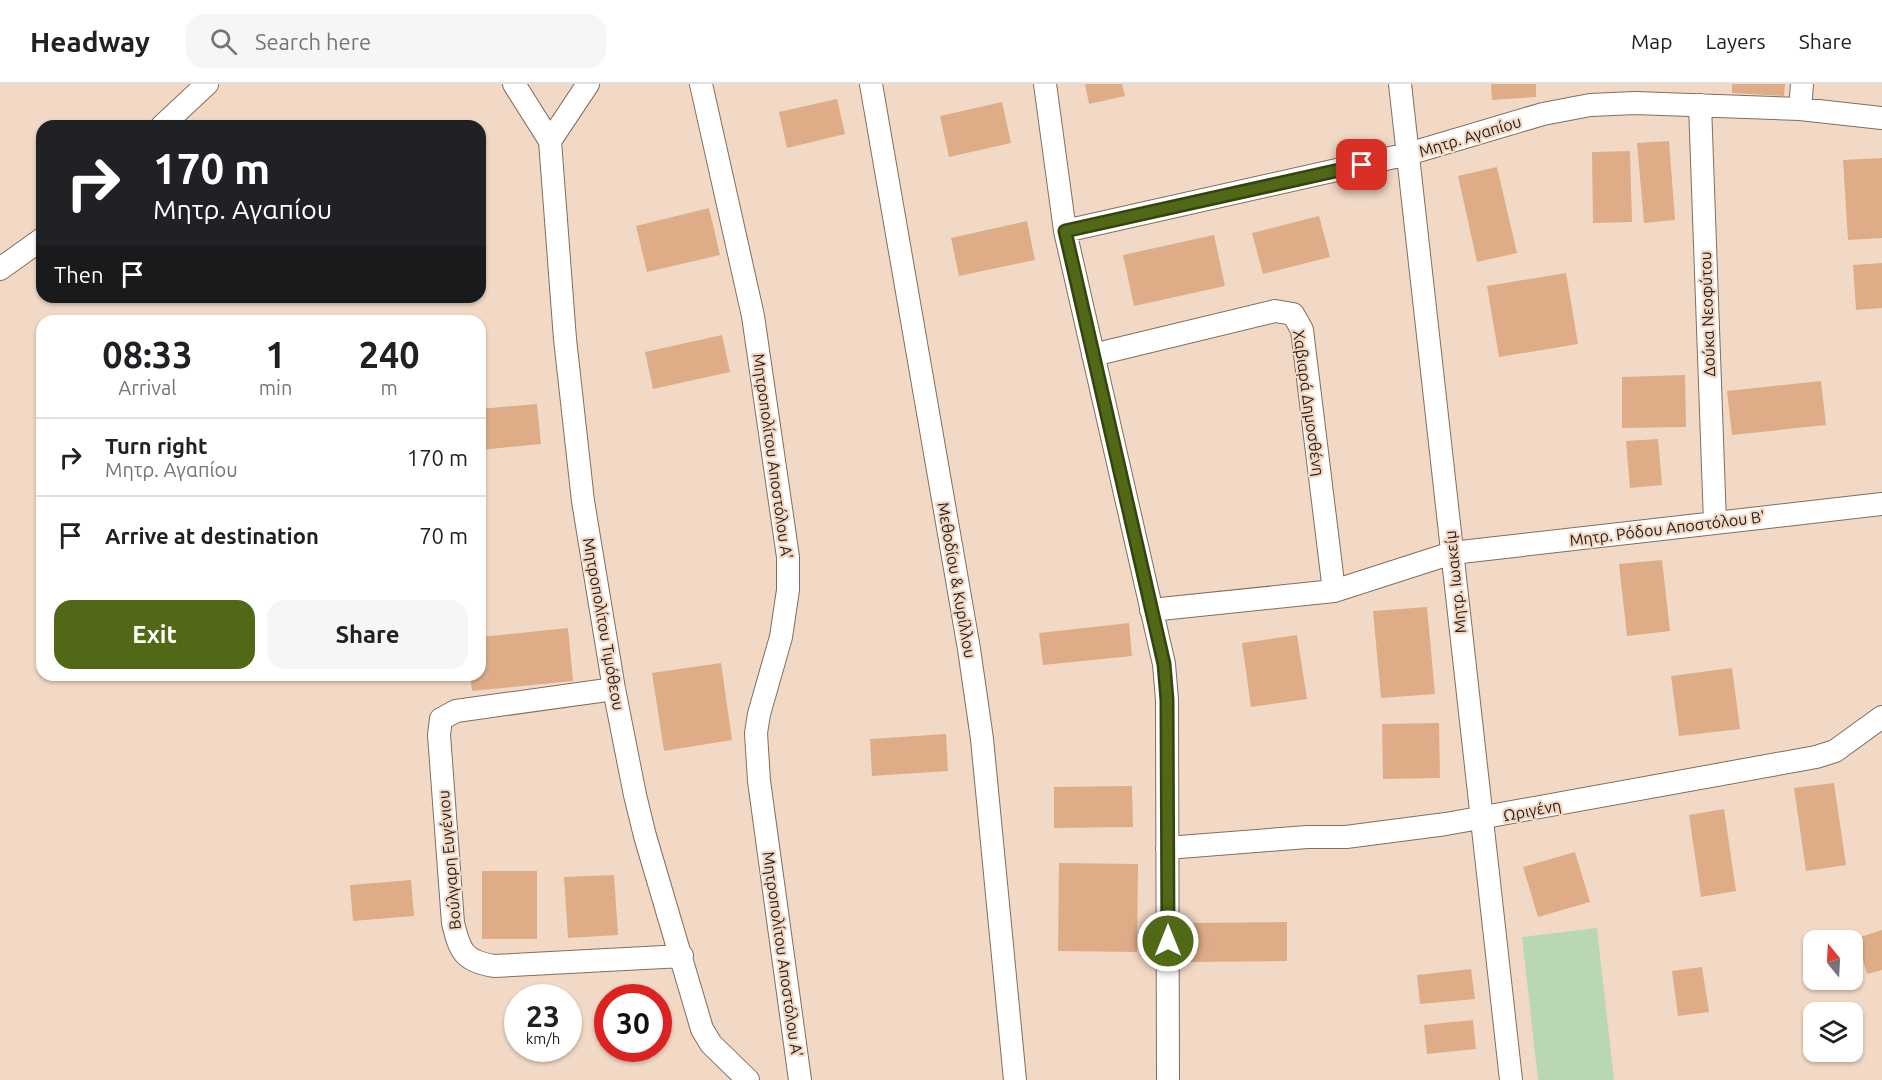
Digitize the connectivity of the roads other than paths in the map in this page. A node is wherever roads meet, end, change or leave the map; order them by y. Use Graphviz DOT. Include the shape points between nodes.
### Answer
graph roads {
  1 [pos="207,84"];
  2 [pos="514,84"];
  3 [pos="588,84"];
  4 [pos="701,84"];
  5 [pos="871,84"];
  6 [pos="1045,84"];
  7 [pos="1400,84"];
  8 [pos="1802,84"];
  9 [pos="1700,105"];
  10 [pos="1800,109"];
  11 [pos="1882,118"];
  12 [pos="168,120"];
  13 [pos="549,141"];
  14 [pos="1408,154"];
  15 [pos="1065,231"];
  16 [pos="36,243"];
  17 [pos="0,269"];
  18 [pos="1093,355"];
  19 [pos="1882,504"];
  20 [pos="1715,523"];
  21 [pos="1452,553"];
  22 [pos="1334,591"];
  23 [pos="1151,610"];
  24 [pos="614,689"];
  25 [pos="1882,717"];
  26 [pos="1482,819"];
  27 [pos="1167,848"];
  28 [pos="682,956"];
  29 [pos="748,1080"];
  30 [pos="800,1080"];
  31 [pos="1015,1080"];
  32 [pos="1168,1080"];
  33 [pos="1511,1080"];
  1 -- 12 [label="street"];
  2 -- 13 [label="street"];
  3 -- 13 [label="street"];
  4 -- 30 [label="street, Μητροπολίτου Αποστόλου Α'" via="753,316 788,557 781,637 756,733 759,781"];
  5 -- 31 [label="street, Μεθοδίου & Κυρίλλου" via="969,649 982,739"];
  6 -- 15 [label="street"];
  7 -- 14 [label="street, Μητρ. Ιωακείμ"];
  8 -- 10 [label="street"];
  9 -- 10 [label="street, Μητρ. Αγαπίου"];
  9 -- 14 [label="street, Μητρ. Αγαπίου" via="1570,108"];
  9 -- 20 [label="street, Δούκα Νεοφύτου"];
  10 -- 11 [label="street, Μητρ. Αγαπίου"];
  13 -- 24 [label="street, Μητροπολίτου Τιμόθεου" via="583,501"];
  14 -- 15 [label="street, Μητρ. Αγαπίου"];
  14 -- 21 [label="street, Μητρ. Ιωακείμ"];
  15 -- 18 [label="street"];
  16 -- 17 [label="street"];
  18 -- 22 [label="street, Χαβιαρά Δημοσθένη" via="1275,311 1293,314 1302,330"];
  18 -- 23 [label="street"];
  19 -- 20 [label="street, Μητρ. Ρόδου Αποστόλου Β'"];
  20 -- 21 [label="street, Μητρ. Ρόδου Αποστόλου Β'"];
  21 -- 22 [label="street, Μητρ. Ρόδου Αποστόλου Β'"];
  21 -- 26 [label="street, Μητρ. Ιωακείμ"];
  22 -- 23 [label="street, Μητρ. Ρόδου Αποστόλου Β'"];
  23 -- 27 [label="street" via="1164,664 1167,700"];
  24 -- 28 [label="street, Μητροπολίτου Τιμόθεου" via="643,826"];
  24 -- 28 [label="street, Βούλγαρη Ευγένιου" via="456,711 441,719 453,923 458,943 471,960 494,966"];
  25 -- 26 [label="street, Ωριγένη" via="1835,751 1816,757"];
  26 -- 27 [label="street, Ωριγένη" via="1346,837"];
  26 -- 33 [label="street, Μητρ. Ιωακείμ"];
  27 -- 32 [label="street"];
  28 -- 29 [label="street, Μητροπολίτου Τιμόθεου" via="702,1029 711,1044"];
}
